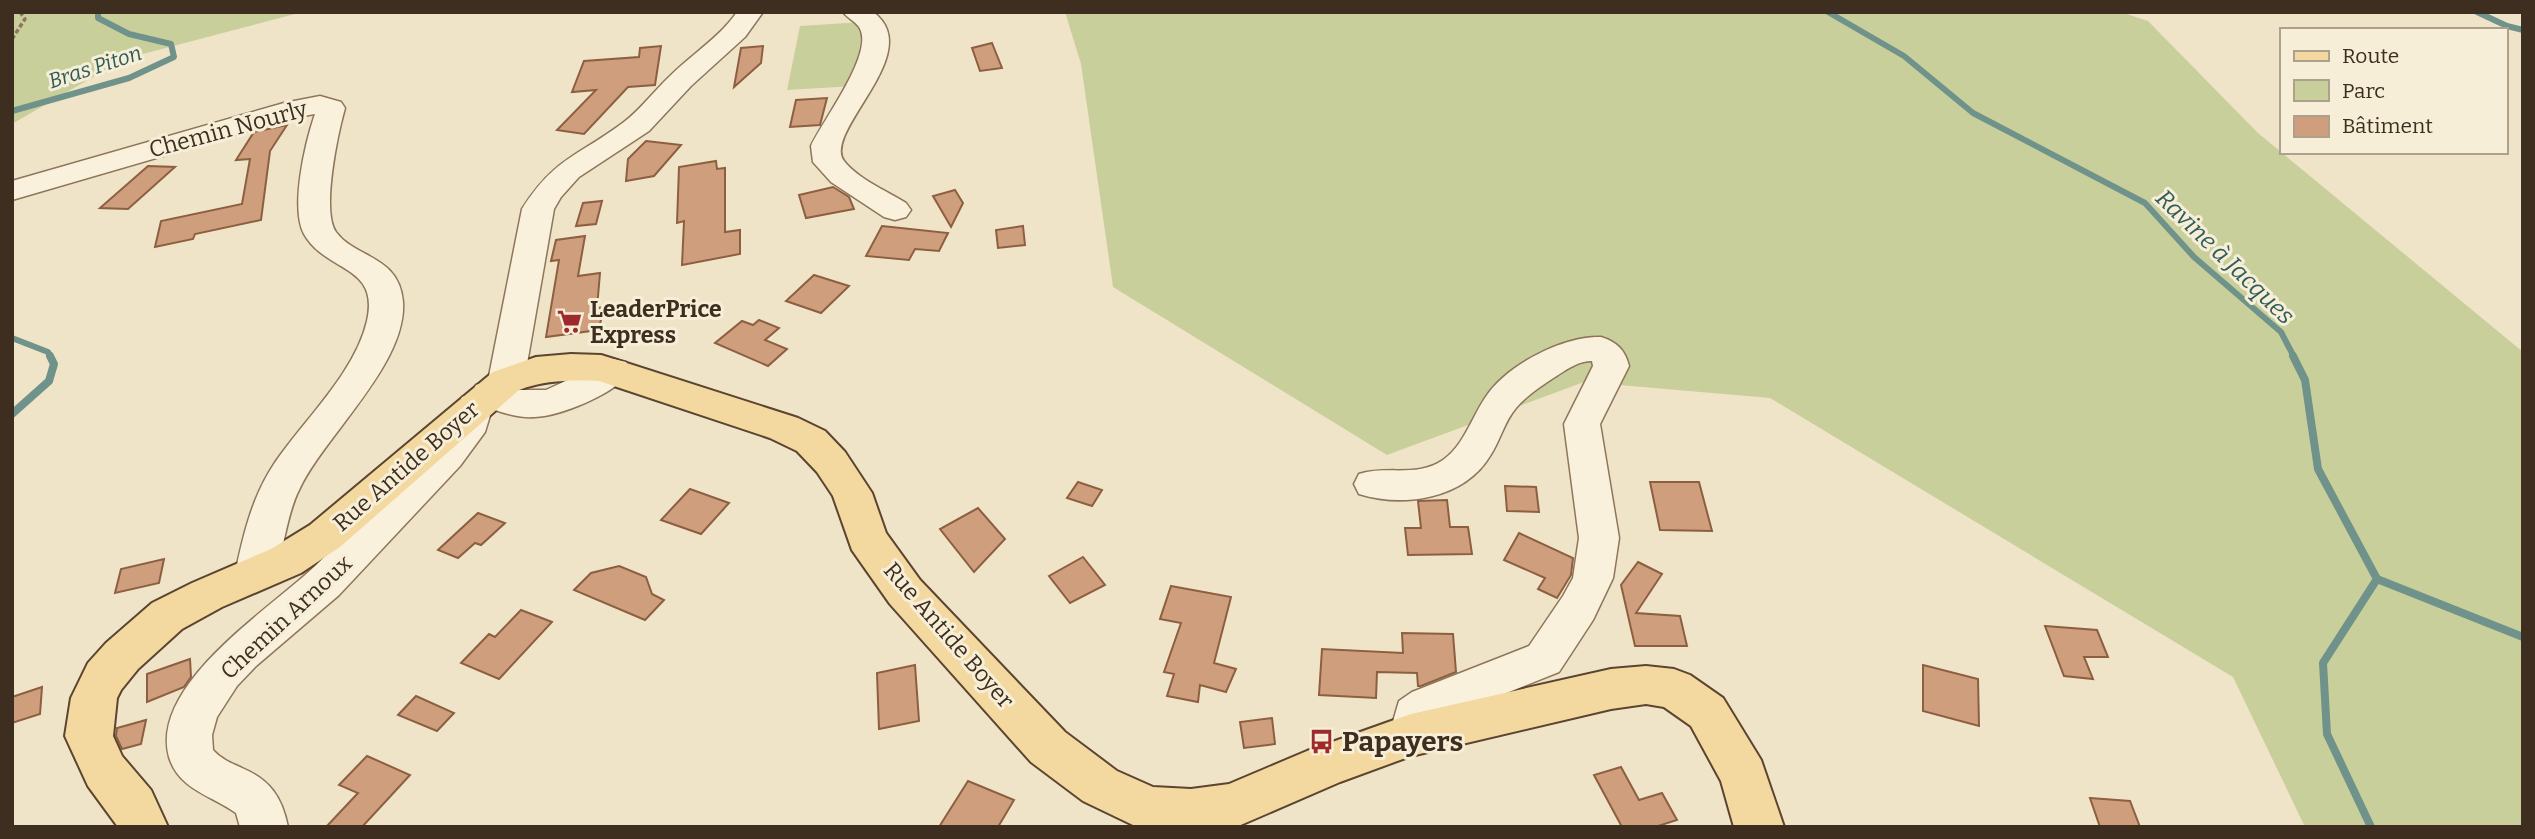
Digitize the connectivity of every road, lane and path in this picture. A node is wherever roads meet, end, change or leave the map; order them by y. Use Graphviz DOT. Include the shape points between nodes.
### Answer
graph roads {
  1 [pos="20,12"];
  2 [pos="750,12"];
  3 [pos="856,12"];
  4 [pos="12,39"];
  5 [pos="12,191"];
  6 [pos="895,210"];
  7 [pos="490,394"];
  8 [pos="1373,484"];
  9 [pos="255,574"];
  10 [pos="1411,735"];
  11 [pos="143,827"];
  12 [pos="264,827"];
  13 [pos="1759,827"];
  1 -- 4 [label="path" via="25,19"];
  2 -- 7 [label="street, Chemin Arnoux" via="731,37 643,122 585,156 549,189 538,209"];
  3 -- 6 [label="street" via="873,25 874,47 864,79 826,146 828,162"];
  5 -- 9 [label="street, Chemin Nourly" via="294,109 331,108 320,143 316,230 332,249 379,278 386,302 382,331 353,383 285,479 267,520"];
  7 -- 9 [label="main road, Rue Antide Boyer" via="325,536"];
  7 -- 10 [label="main road, Rue Antide Boyer" via="536,370 613,371 811,441 852,494 867,539 905,592 1048,747 1100,786 1150,809 1232,806"];
  7 -- 12 [label="street, Chemin Arnoux" via="447,456 303,603 236,657 198,711 188,742 190,756 199,770 249,793 259,804"];
  8 -- 10 [label="street" via="1398,488 1427,484 1451,473 1470,460 1503,400 1520,384 1571,350 1601,349 1609,357 1611,366 1581,425 1600,538 1593,578 1578,608 1544,659 1428,705 1415,715"];
  9 -- 11 [label="main road, Rue Antide Boyer" via="167,616 122,656 94,698 89,736 105,771 134,806"];
  10 -- 13 [label="main road, Rue Antide Boyer" via="1611,689 1646,685 1674,690 1707,712 1744,775"];
}
